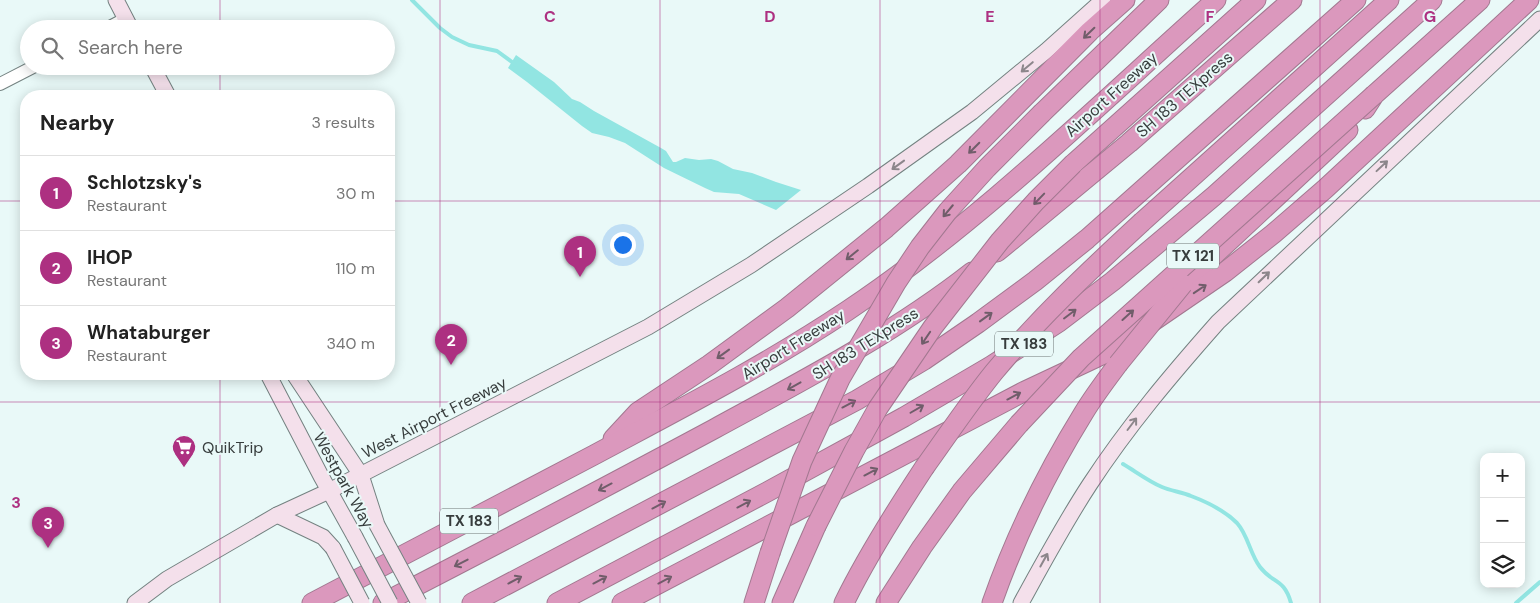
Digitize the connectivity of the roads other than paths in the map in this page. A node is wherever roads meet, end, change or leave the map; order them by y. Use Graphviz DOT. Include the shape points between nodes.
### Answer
graph roads {
  1 [pos="116,0"];
  2 [pos="1103,0"];
  3 [pos="1125,0"];
  4 [pos="1159,0"];
  5 [pos="1216,0"];
  6 [pos="1256,0"];
  7 [pos="1292,0"];
  8 [pos="1356,0"];
  9 [pos="1389,0"];
  10 [pos="1432,0"];
  11 [pos="1480,0"];
  12 [pos="1529,0"];
  13 [pos="1540,19"];
  14 [pos="126,20"];
  15 [pos="20,74"];
  16 [pos="157,75"];
  17 [pos="0,84"];
  18 [pos="165,90"];
  19 [pos="1374,95"];
  20 [pos="271,380"];
  21 [pos="298,380"];
  22 [pos="600,451"];
  23 [pos="361,475"];
  24 [pos="329,491"];
  25 [pos="277,515"];
  26 [pos="135,603"];
  27 [pos="312,603"];
  28 [pos="362,603"];
  29 [pos="383,603"];
  30 [pos="390,603"];
  31 [pos="419,603"];
  32 [pos="472,603"];
  33 [pos="557,603"];
  34 [pos="622,603"];
  35 [pos="754,603"];
  36 [pos="782,603"];
  37 [pos="844,603"];
  38 [pos="886,603"];
  39 [pos="992,603"];
  40 [pos="1021,603"];
  1 -- 14 [label="main road"];
  2 -- 23 [label="main road, West Airport Freeway, one-way" via="972,112 751,265 648,328"];
  3 -- 22 [label="highway, one-way" via="958,164 886,228 787,308 638,412"];
  4 -- 35 [label="highway, one-way, bridge" via="987,168 948,211 896,283 840,379 802,461"];
  5 -- 22 [label="highway, Airport Freeway / TX 183" via="986,206 893,278 793,346"];
  6 -- 36 [label="highway, one-way, bridge" via="1073,164 1000,241 933,327 874,417 816,526"];
  7 -- 29 [label="highway, SH 183 TEXpress, one-way" via="1038,220 905,320 800,383"];
  32 -- 8 [label="highway, one-way" via="857,400 924,360 1035,281 1087,239"];
  9 -- 37 [label="highway, bridge" via="1084,275 1033,328 994,372 924,468 886,527"];
  33 -- 10 [label="highway, TX 183, one-way" via="904,417 1059,322 1214,196"];
  11 -- 19 [label="highway, TX 121"];
  34 -- 12 [label="highway, one-way" via="1025,390 1108,352 1225,272 1273,234"];
  40 -- 13 [label="main road, one-way" via="1064,524 1096,475 1174,371 1218,322"];
  15 -- 17 [label="street"];
  16 -- 18 [label="main road"];
  38 -- 19 [label="highway, TX 121, one-way, bridge" via="962,491 1081,358"];
  19 -- 39 [label="highway, bridge" via="1357,122 1183,284 1118,364 1055,461 1005,565"];
  20 -- 24 [label="main road, Westpark Way"];
  21 -- 23 [label="main road, Westpark Way"];
  22 -- 27 [label="highway, Airport Freeway / TX 183"];
  23 -- 24 [label="main road, West Airport Freeway"];
  23 -- 31 [label="main road, Westpark Way, bridge" via="377,526"];
  24 -- 25 [label="main road, West Airport Freeway"];
  24 -- 30 [label="main road, Westpark Way, bridge"];
  25 -- 26 [label="main road, West Airport Freeway" via="166,580"];
  25 -- 28 [label="main road, bridge" via="323,537 333,548"];
}
